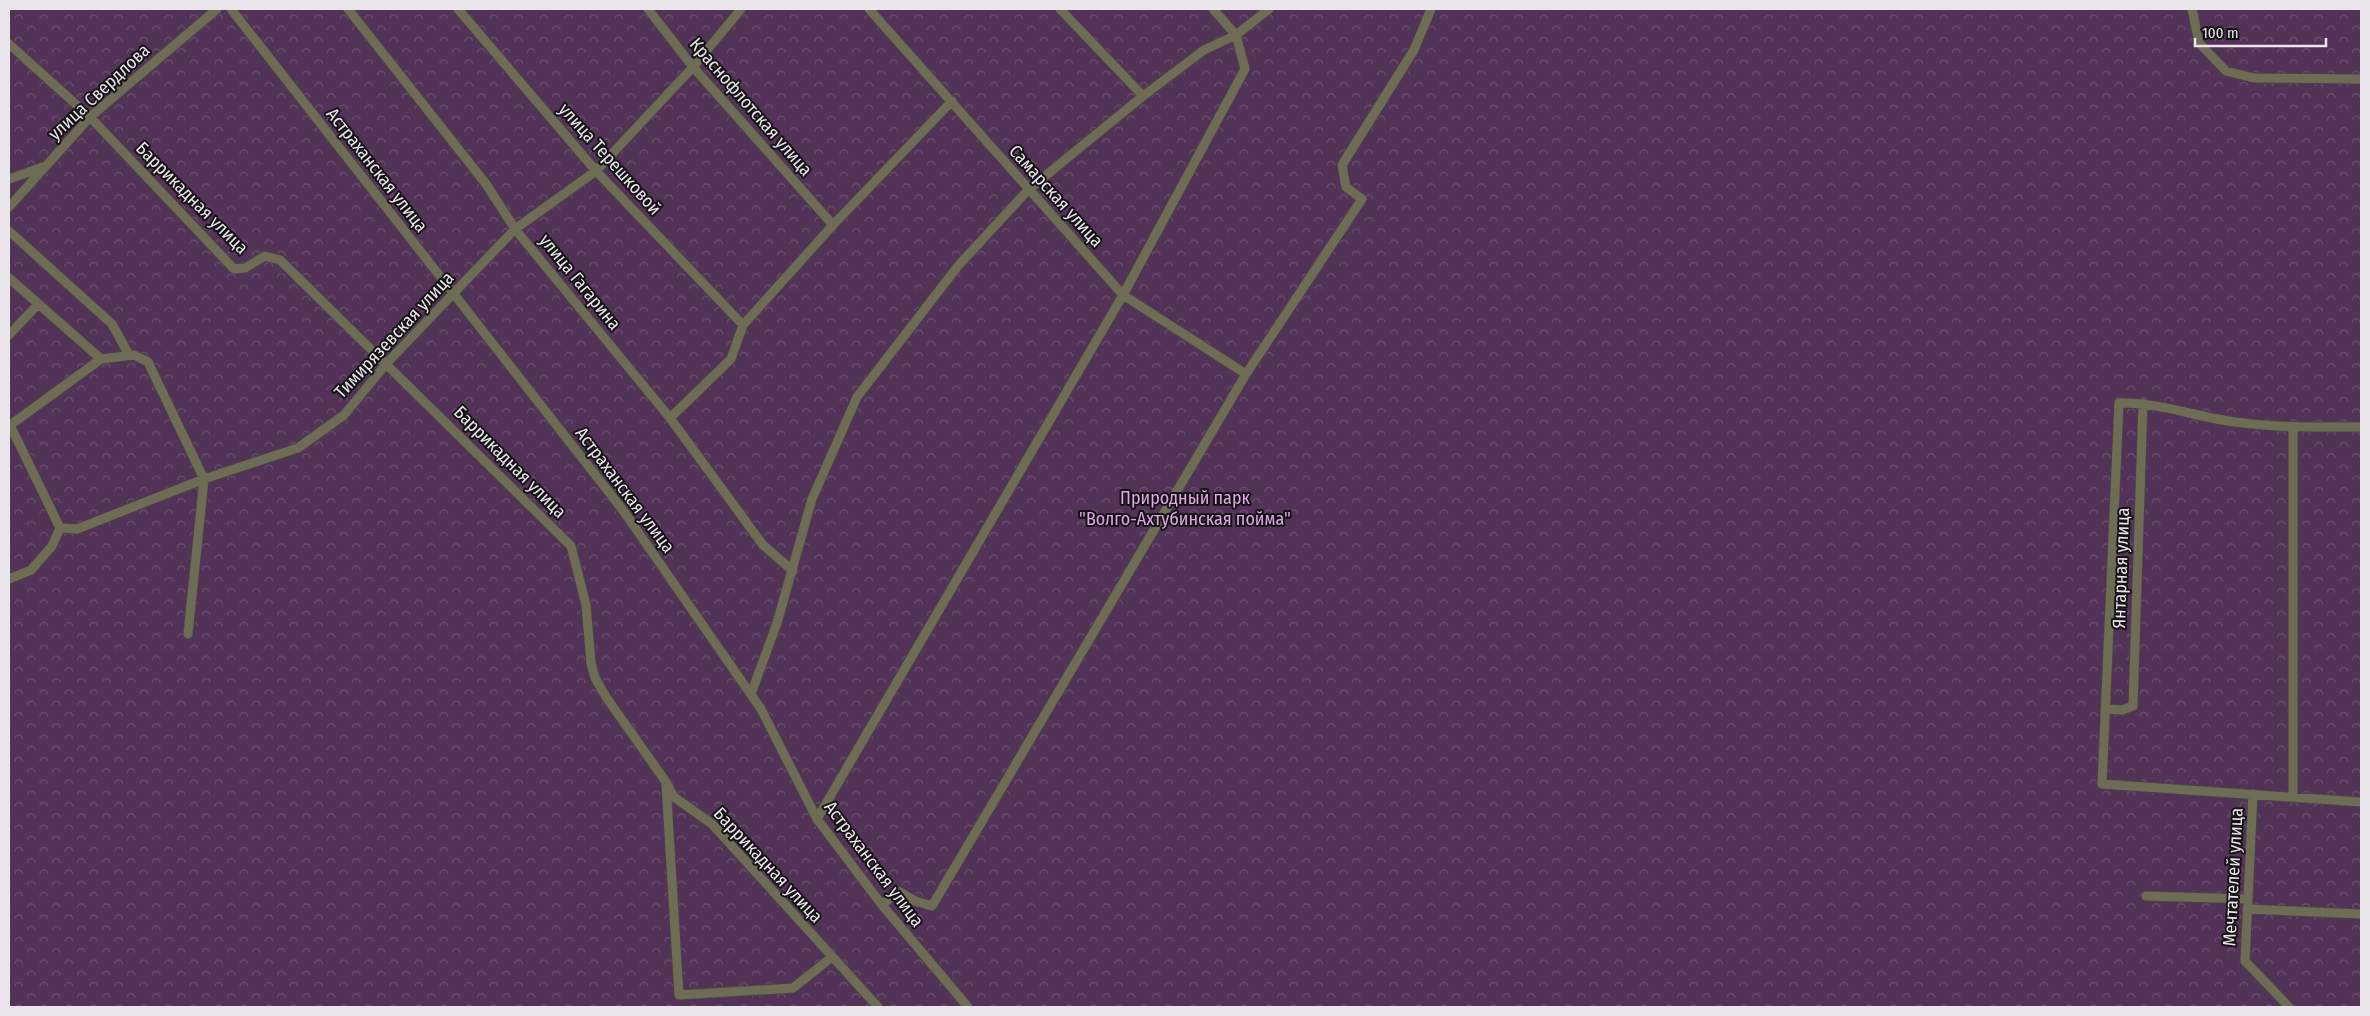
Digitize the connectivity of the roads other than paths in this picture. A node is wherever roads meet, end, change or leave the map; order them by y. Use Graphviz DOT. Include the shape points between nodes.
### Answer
graph roads {
  1 [pos="217,9"];
  2 [pos="231,9"];
  3 [pos="348,9"];
  4 [pos="458,9"];
  5 [pos="648,9"];
  6 [pos="741,9"];
  7 [pos="869,9"];
  8 [pos="1060,9"];
  9 [pos="1213,9"];
  10 [pos="1269,9"];
  11 [pos="1431,9"];
  12 [pos="2192,9"];
  13 [pos="1236,35"];
  14 [pos="9,44"];
  15 [pos="693,68"];
  16 [pos="2361,80"];
  17 [pos="1143,96"];
  18 [pos="952,101"];
  19 [pos="90,117"];
  20 [pos="43,167"];
  21 [pos="596,171"];
  22 [pos="9,179"];
  23 [pos="1028,190"];
  24 [pos="9,207"];
  25 [pos="833,225"];
  26 [pos="515,228"];
  27 [pos="9,231"];
  28 [pos="9,278"];
  29 [pos="454,294"];
  30 [pos="1123,295"];
  31 [pos="38,304"];
  32 [pos="743,325"];
  33 [pos="9,335"];
  34 [pos="129,355"];
  35 [pos="101,359"];
  36 [pos="387,364"];
  37 [pos="1246,374"];
  38 [pos="2143,403"];
  39 [pos="670,418"];
  40 [pos="9,426"];
  41 [pos="2293,427"];
  42 [pos="2361,427"];
  43 [pos="204,479"];
  44 [pos="60,528"];
  45 [pos="793,571"];
  46 [pos="9,579"];
  47 [pos="188,634"];
  48 [pos="750,694"];
  49 [pos="2105,709"];
  50 [pos="666,782"];
  51 [pos="2253,794"];
  52 [pos="2294,796"];
  53 [pos="2361,802"];
  54 [pos="817,819"];
  55 [pos="2146,896"];
  56 [pos="2248,899"];
  57 [pos="882,905"];
  58 [pos="2248,910"];
  59 [pos="2361,914"];
  60 [pos="832,957"];
  61 [pos="878,1007"];
  62 [pos="968,1007"];
  63 [pos="2289,1007"];
  1 -- 19 [label="street, улица Свердлова"];
  2 -- 29 [label="street, Астраханская улица"];
  3 -- 26 [label="street, улица Гагарина" via="486,184"];
  4 -- 21 [label="street, улица Терешковой"];
  5 -- 15 [label="street, Краснофлотская улица"];
  6 -- 15 [label="street, Тимирязевская улица"];
  7 -- 18 [label="street, Самарская улица"];
  8 -- 17 [label="street"];
  9 -- 13 [label="street"];
  10 -- 13 [label="street"];
  11 -- 37 [label="street" via="1414,50 1342,165 1346,187 1362,199"];
  12 -- 16 [label="street" via="2199,43 2226,71 2254,78"];
  13 -- 17 [label="street" via="1204,50"];
  13 -- 30 [label="street" via="1245,69"];
  14 -- 19 [label="street, Баррикадная улица"];
  15 -- 21 [label="street, Тимирязевская улица"];
  15 -- 25 [label="street, Краснофлотская улица"];
  17 -- 23 [label="street"];
  18 -- 23 [label="street, Самарская улица"];
  18 -- 25 [label="street"];
  19 -- 20 [label="street, улица Свердлова"];
  19 -- 36 [label="street, Баррикадная улица" via="234,269 245,268 265,256 280,260"];
  20 -- 22 [label="street"];
  20 -- 24 [label="street, улица Свердлова"];
  21 -- 26 [label="street, Тимирязевская улица"];
  21 -- 32 [label="street, улица Терешковой"];
  23 -- 30 [label="street, Самарская улица"];
  23 -- 45 [label="street" via="958,266 857,398 812,499"];
  25 -- 32 [label="street"];
  26 -- 29 [label="street, Тимирязевская улица"];
  26 -- 39 [label="street, улица Гагарина"];
  27 -- 34 [label="street" via="112,324"];
  28 -- 31 [label="street"];
  29 -- 36 [label="street, Тимирязевская улица"];
  29 -- 48 [label="street, Астраханская улица" via="622,509"];
  30 -- 37 [label="street, Самарская улица"];
  30 -- 54 [label="street"];
  31 -- 33 [label="street"];
  31 -- 35 [label="street"];
  32 -- 39 [label="street" via="731,359"];
  34 -- 35 [label="street"];
  34 -- 43 [label="street" via="148,362"];
  35 -- 40 [label="street"];
  36 -- 43 [label="street, Тимирязевская улица" via="344,415 310,441 298,448"];
  36 -- 50 [label="street, Баррикадная улица" via="571,546 586,605 595,678"];
  37 -- 57 [label="street" via="932,906 898,891"];
  38 -- 41 [label="street" via="2235,422"];
  38 -- 49 [label="street" via="2118,403"];
  38 -- 49 [label="street, Янтарная улица" via="2133,706 2122,710"];
  39 -- 45 [label="street, улица Гагарина" via="763,545"];
  40 -- 44 [label="street"];
  41 -- 42 [label="street"];
  41 -- 52 [label="street"];
  43 -- 44 [label="street, Тимирязевская улица" via="77,529"];
  43 -- 47 [label="street"];
  44 -- 46 [label="street" via="52,546 31,570"];
  45 -- 48 [label="street"];
  48 -- 54 [label="street, Астраханская улица" via="761,709"];
  49 -- 51 [label="street" via="2102,784"];
  50 -- 60 [label="street, Баррикадная улица" via="674,797 712,824"];
  50 -- 60 [label="street" via="679,996 793,988"];
  51 -- 52 [label="street"];
  51 -- 56 [label="street, Мечтателей улица"];
  52 -- 53 [label="street"];
  54 -- 57 [label="street, Астраханская улица"];
  55 -- 56 [label="street"];
  56 -- 58 [label="street, Мечтателей улица"];
  57 -- 62 [label="street, Астраханская улица"];
  58 -- 59 [label="street"];
  58 -- 63 [label="street, Мечтателей улица" via="2245,961"];
  60 -- 61 [label="street, Баррикадная улица"];
}
